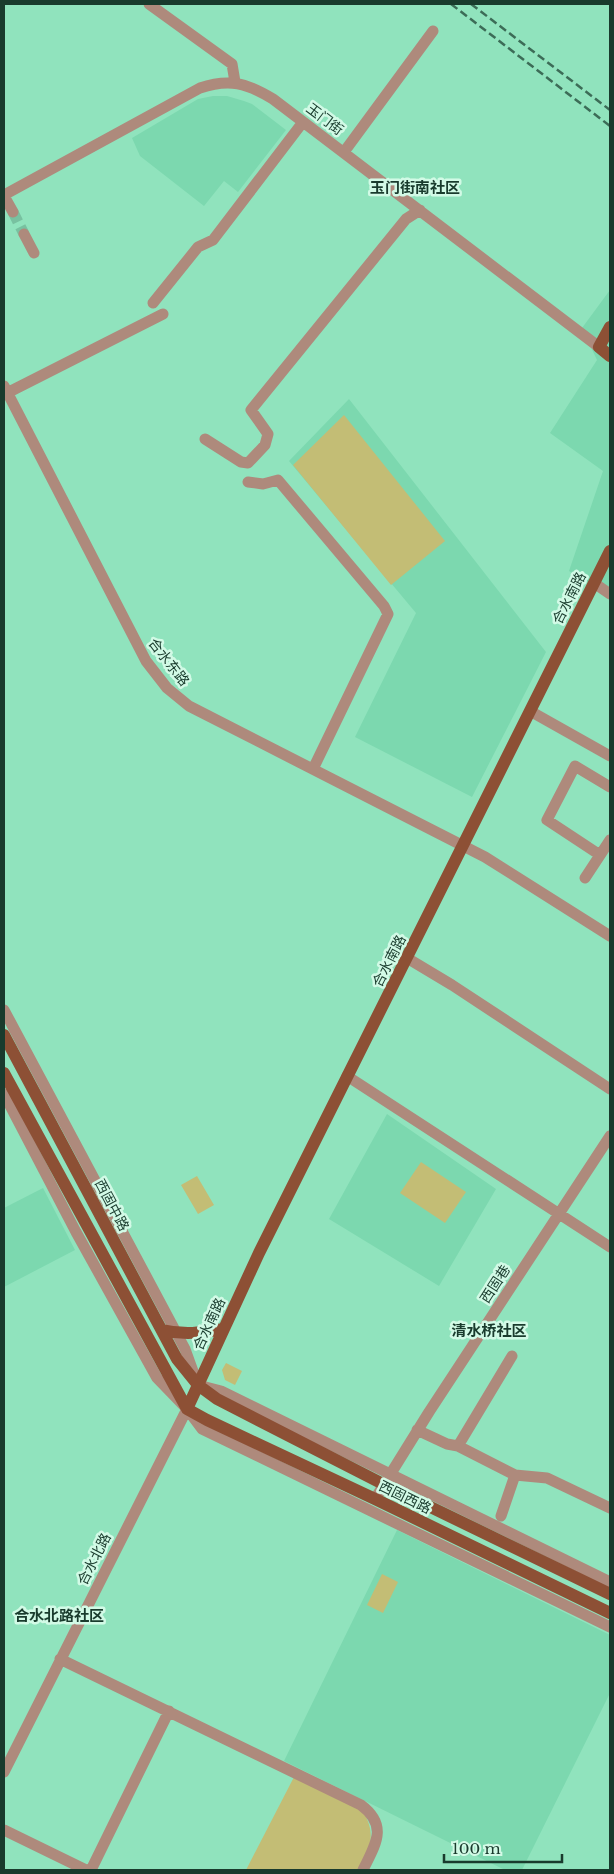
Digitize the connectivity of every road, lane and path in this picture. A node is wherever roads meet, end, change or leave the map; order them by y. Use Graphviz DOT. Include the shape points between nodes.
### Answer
graph roads {
  1 [pos="149,4"];
  2 [pos="433,31"];
  3 [pos="235,82"];
  4 [pos="303,122"];
  5 [pos="344,152"];
  6 [pos="4,196"];
  7 [pos="420,210"];
  8 [pos="12,212"];
  9 [pos="24,234"];
  10 [pos="34,253"];
  11 [pos="153,303"];
  12 [pos="163,314"];
  13 [pos="610,327"];
  14 [pos="599,347"];
  15 [pos="610,356"];
  16 [pos="5,389"];
  17 [pos="205,439"];
  18 [pos="248,482"];
  19 [pos="610,551"];
  20 [pos="594,583"];
  21 [pos="610,594"];
  22 [pos="530,711"];
  23 [pos="610,756"];
  24 [pos="312,769"];
  25 [pos="610,787"];
  26 [pos="610,840"];
  27 [pos="463,845"];
  28 [pos="600,855"];
  29 [pos="586,878"];
  30 [pos="610,936"];
  31 [pos="407,958"];
  32 [pos="4,1010"];
  33 [pos="4,1035"];
  34 [pos="4,1073"];
  35 [pos="347,1076"];
  36 [pos="610,1089"];
  37 [pos="4,1094"];
  38 [pos="42,1107"];
  39 [pos="26,1116"];
  40 [pos="610,1136"];
  41 [pos="559,1214"];
  42 [pos="610,1247"];
  43 [pos="162,1330"];
  44 [pos="223,1330"];
  45 [pos="176,1334"];
  46 [pos="512,1356"];
  47 [pos="198,1385"];
  48 [pos="187,1409"];
  49 [pos="417,1430"];
  50 [pos="458,1446"];
  51 [pos="515,1475"];
  52 [pos="386,1479"];
  53 [pos="375,1499"];
  54 [pos="610,1508"];
  55 [pos="500,1516"];
  56 [pos="610,1582"];
  57 [pos="610,1594"];
  58 [pos="610,1613"];
  59 [pos="610,1627"];
  60 [pos="60,1658"];
  61 [pos="169,1711"];
  62 [pos="4,1772"];
  63 [pos="4,1830"];
  64 [pos="86,1870"];
  65 [pos="91,1870"];
  66 [pos="363,1870"];
  1 -- 3 [label="street" via="232,64"];
  2 -- 5 [label="street"];
  3 -- 4 [label="street, 玉门街" via="273,98"];
  3 -- 6 [label="street, 玉门街" via="200,88"];
  4 -- 5 [label="street, 玉门街"];
  4 -- 11 [label="street" via="213,240 198,247"];
  5 -- 7 [label="street, 玉门街"];
  6 -- 8 [label="street"];
  7 -- 14 [label="street, 玉门街"];
  7 -- 17 [label="street" via="406,219 251,410 268,434 265,445 248,463 241,462"];
  9 -- 10 [label="street"];
  12 -- 16 [label="street"];
  13 -- 14 [label="main road"];
  14 -- 15 [label="main road"];
  16 -- 24 [label="street, 合水东路" via="130,632 156,674 189,706"];
  18 -- 24 [label="street" via="263,484 278,480 388,614"];
  19 -- 20 [label="main road, 合水南路"];
  20 -- 21 [label="street"];
  20 -- 22 [label="main road, 合水南路"];
  22 -- 23 [label="street"];
  22 -- 27 [label="main road, 合水南路"];
  24 -- 27 [label="street, 合水东路"];
  25 -- 28 [label="street" via="575,766 547,820"];
  26 -- 28 [label="street"];
  27 -- 30 [label="street, 合水东路"];
  27 -- 31 [label="main road, 合水南路"];
  28 -- 29 [label="street"];
  31 -- 35 [label="main road, 合水南路"];
  31 -- 36 [label="street"];
  32 -- 45 [label="street"];
  33 -- 38 [label="main road, 西固中路"];
  34 -- 39 [label="main road"];
  35 -- 41 [label="street"];
  35 -- 44 [label="main road, 合水南路"];
  37 -- 48 [label="street" via="157,1378"];
  38 -- 39 [label="main road"];
  38 -- 43 [label="main road, 西固中路"];
  39 -- 48 [label="main road"];
  40 -- 41 [label="street, 西固巷"];
  41 -- 42 [label="street"];
  41 -- 49 [label="street, 西固巷"];
  43 -- 45 [label="main road"];
  43 -- 47 [label="main road, 西固中路" via="177,1359"];
  44 -- 45 [label="main road"];
  44 -- 47 [label="main road, 合水南路"];
  45 -- 47 [label="street"];
  46 -- 50 [label="street"];
  47 -- 48 [label="main road, 合水北路"];
  47 -- 52 [label="main road, 西固西路" via="217,1400"];
  48 -- 53 [label="main road, 西固西路"];
  48 -- 59 [label="street" via="202,1429"];
  48 -- 60 [label="street, 合水北路"];
  49 -- 50 [label="street"];
  49 -- 52 [label="street, 西固巷"];
  50 -- 51 [label="street"];
  51 -- 54 [label="street" via="548,1478"];
  51 -- 55 [label="street"];
  52 -- 53 [label="street, 西固巷"];
  52 -- 56 [label="street"];
  52 -- 57 [label="main road, 西固西路"];
  53 -- 58 [label="main road, 西固西路"];
  60 -- 61 [label="street"];
  60 -- 62 [label="street, 合水北路"];
  61 -- 65 [label="street"];
  61 -- 66 [label="street" via="371,1812 378,1837"];
  63 -- 64 [label="street"];
}
